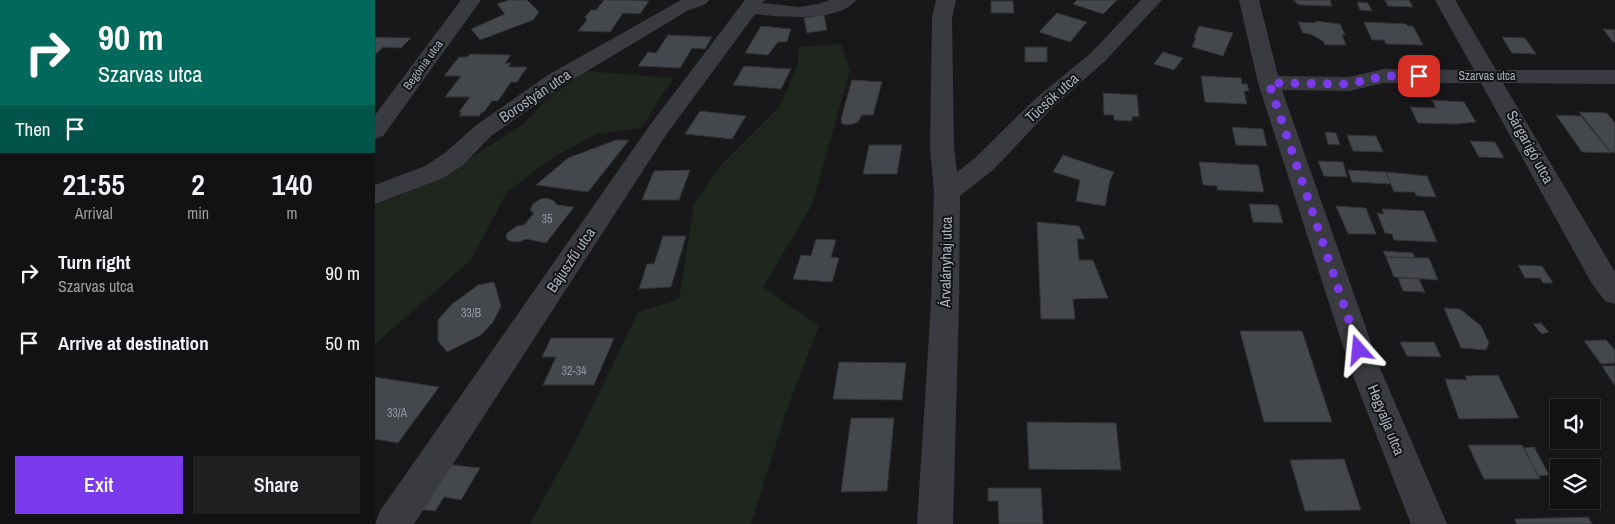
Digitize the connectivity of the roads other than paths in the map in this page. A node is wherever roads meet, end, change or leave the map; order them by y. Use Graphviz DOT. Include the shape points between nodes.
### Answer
graph roads {
  1 [pos="471,0"];
  2 [pos="699,0"];
  3 [pos="846,0"];
  4 [pos="946,0"];
  5 [pos="1152,0"];
  6 [pos="1249,0"];
  7 [pos="1445,0"];
  8 [pos="753,3"];
  9 [pos="1490,76"];
  10 [pos="1615,77"];
  11 [pos="1269,83"];
  12 [pos="375,131"];
  13 [pos="947,192"];
  14 [pos="375,195"];
  15 [pos="1611,282"];
  16 [pos="393,524"];
  17 [pos="935,524"];
  18 [pos="1429,524"];
  1 -- 12 [label="street, Begónia utca"];
  2 -- 14 [label="street, Borostyán utca" via="680,7 556,80 483,131 454,159 434,172"];
  3 -- 8 [label="street" via="816,12 796,14"];
  4 -- 13 [label="street, Árvalányhaj utca" via="942,18 942,147"];
  5 -- 13 [label="street, Tücsök utca" via="1098,57 1043,104 984,164"];
  6 -- 11 [label="street, Hegyalja utca"];
  7 -- 9 [label="street, Sárgarigó utca"];
  8 -- 16 [label="street, Bajuszfű utca" via="658,130"];
  9 -- 10 [label="street, Szarvas utca"];
  9 -- 11 [label="street, Szarvas utca" via="1384,76 1349,84"];
  9 -- 15 [label="street, Sárgarigó utca"];
  11 -- 18 [label="street, Hegyalja utca" via="1365,368"];
  13 -- 17 [label="street, Árvalányhaj utca"];
}
